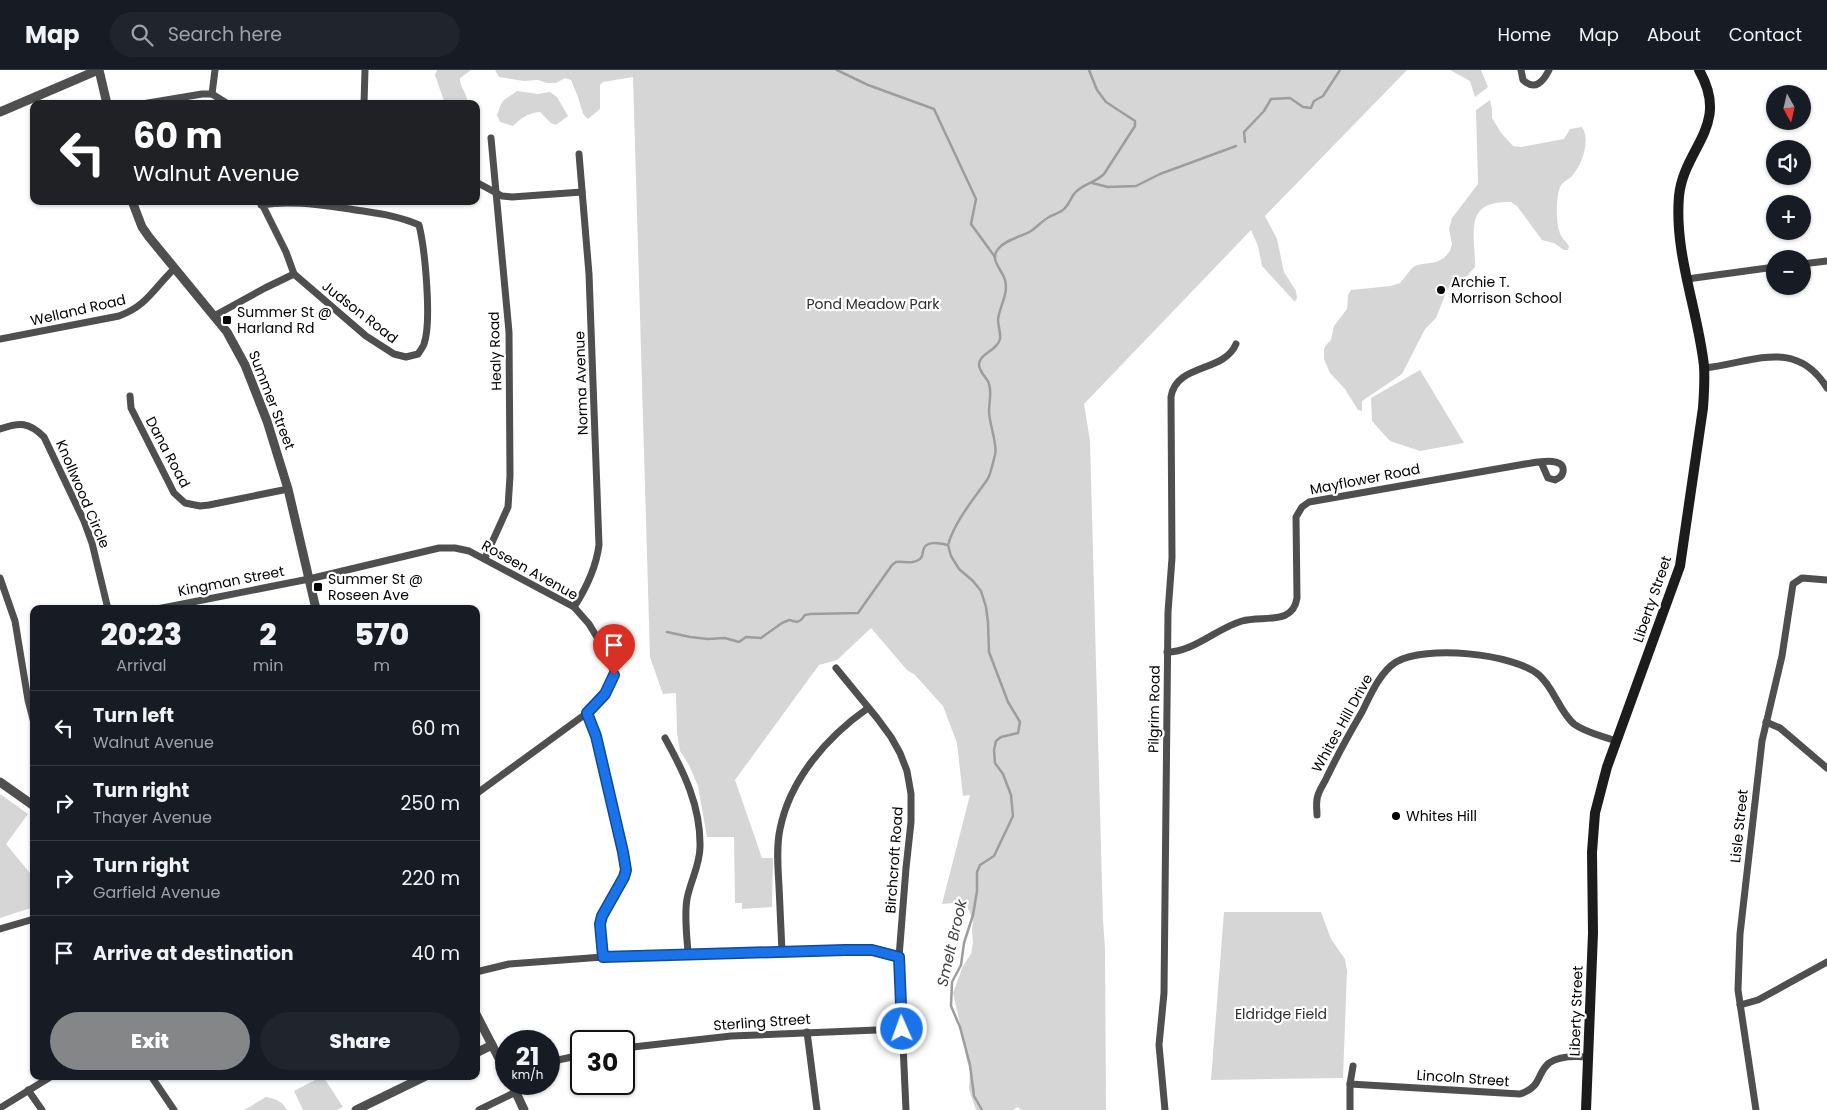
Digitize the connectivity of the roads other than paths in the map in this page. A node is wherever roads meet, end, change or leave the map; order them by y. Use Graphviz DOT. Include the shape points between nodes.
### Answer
graph roads {
  1 [pos="98,70"];
  2 [pos="215,70"];
  3 [pos="365,70"];
  4 [pos="1520,70"];
  5 [pos="1549,70"];
  6 [pos="1699,70"];
  7 [pos="212,94"];
  8 [pos="106,100"];
  9 [pos="166,100"];
  10 [pos="222,100"];
  11 [pos="364,100"];
  12 [pos="0,112"];
  13 [pos="491,138"];
  14 [pos="579,154"];
  15 [pos="480,184"];
  16 [pos="495,192"];
  17 [pos="582,192"];
  18 [pos="134,205"];
  19 [pos="262,205"];
  20 [pos="318,205"];
  21 [pos="1827,261"];
  22 [pos="1811,263"];
  23 [pos="1766,268"];
  24 [pos="174,269"];
  25 [pos="294,274"];
  26 [pos="1687,279"];
  27 [pos="214,316"];
  28 [pos="0,339"];
  29 [pos="1236,344"];
  30 [pos="1704,368"];
  31 [pos="1827,388"];
  32 [pos="130,396"];
  33 [pos="0,429"];
  34 [pos="1541,462"];
  35 [pos="288,489"];
  36 [pos="485,558"];
  37 [pos="0,578"];
  38 [pos="309,579"];
  39 [pos="1827,580"];
  40 [pos="107,605"];
  41 [pos="177,605"];
  42 [pos="315,605"];
  43 [pos="574,606"];
  44 [pos="1167,652"];
  45 [pos="836,668"];
  46 [pos="30,708"];
  47 [pos="868,708"];
  48 [pos="587,713"];
  49 [pos="1766,722"];
  50 [pos="665,738"];
  51 [pos="1616,741"];
  52 [pos="1827,768"];
  53 [pos="0,782"];
  54 [pos="480,791"];
  55 [pos="30,803"];
  56 [pos="1317,815"];
  57 [pos="30,920"];
  58 [pos="0,929"];
  59 [pos="782,952"];
  60 [pos="688,954"];
  61 [pos="603,957"];
  62 [pos="899,957"];
  63 [pos="1827,962"];
  64 [pos="480,971"];
  65 [pos="1740,1005"];
  66 [pos="480,1022"];
  67 [pos="902,1029"];
  68 [pos="807,1032"];
  69 [pos="492,1045"];
  70 [pos="635,1047"];
  71 [pos="480,1050"];
  72 [pos="495,1051"];
  73 [pos="1588,1057"];
  74 [pos="1353,1066"];
  75 [pos="45,1080"];
  76 [pos="154,1080"];
  77 [pos="418,1080"];
  78 [pos="1350,1084"];
  79 [pos="28,1090"];
  80 [pos="503,1095"];
  81 [pos="517,1095"];
  82 [pos="0,1108"];
  83 [pos="42,1110"];
  84 [pos="174,1110"];
  85 [pos="356,1110"];
  86 [pos="479,1110"];
  87 [pos="524,1110"];
  88 [pos="817,1110"];
  89 [pos="906,1110"];
  90 [pos="1165,1110"];
  91 [pos="1350,1110"];
  92 [pos="1586,1110"];
  93 [pos="1756,1110"];
  1 -- 8 [label="street"];
  1 -- 12 [label="street"];
  2 -- 7 [label="street"];
  3 -- 11 [label="street"];
  4 -- 5 [label="street" via="1523,80 1532,85 1544,81"];
  6 -- 26 [label="main road, Liberty Street" via="1707,89 1709,117 1705,134 1680,189 1679,217"];
  7 -- 9 [label="street"];
  7 -- 10 [label="street"];
  13 -- 16 [label="street, Healy Road"];
  14 -- 17 [label="street, Norma Avenue"];
  15 -- 16 [label="street"];
  16 -- 17 [label="street" via="512,197"];
  16 -- 36 [label="street, Healy Road" via="508,332 510,476 508,507"];
  17 -- 43 [label="street, Norma Avenue" via="591,309 599,545 594,569"];
  18 -- 24 [label="street, Summer Street" via="142,227"];
  19 -- 25 [label="street, Judson Road"];
  20 -- 25 [label="street, Judson Road" via="400,217 418,225 427,292 424,344 418,354 406,357 394,354 366,336"];
  21 -- 22 [label="street"];
  23 -- 26 [label="street"];
  24 -- 27 [label="street, Summer Street"];
  24 -- 28 [label="street, Welland Road" via="132,312"];
  25 -- 27 [label="street"];
  26 -- 30 [label="main road, Liberty Street"];
  27 -- 35 [label="street, Summer Street" via="245,365"];
  29 -- 44 [label="street, Pilgrim Road" via="1225,358 1182,377 1172,392 1172,558"];
  30 -- 31 [label="street" via="1763,356 1781,357 1809,368"];
  30 -- 51 [label="main road, Liberty Street" via="1703,408 1680,566"];
  32 -- 35 [label="street, Dana Road" via="131,408 165,477 180,499 200,506"];
  33 -- 40 [label="street, Knollwood Circle" via="15,424 28,425 44,437 84,521"];
  34 -- 34 [label="street, Mayflower Road" via="1560,463 1562,476 1555,480 1546,477"];
  34 -- 44 [label="street, Mayflower Road" via="1318,499 1305,504 1296,517 1297,598 1293,610 1283,617 1240,621 1182,650"];
  35 -- 38 [label="street, Summer Street"];
  36 -- 38 [label="street, Roseen Avenue" via="469,551 439,548"];
  36 -- 43 [label="street, Roseen Avenue"];
  37 -- 46 [label="street" via="15,621"];
  38 -- 41 [label="street, Kingman Street"];
  38 -- 42 [label="street, Summer Street"];
  39 -- 49 [label="street, Lisle Street" via="1802,578 1793,584 1782,656"];
  43 -- 48 [label="street, Roseen Avenue" via="605,651 614,675 605,694"];
  44 -- 90 [label="street, Pilgrim Road" via="1164,984 1159,1045"];
  45 -- 47 [label="street, Birchcroft Road"];
  47 -- 59 [label="street" via="839,731 809,764 785,812 778,851"];
  47 -- 62 [label="street, Birchcroft Road" via="900,753 911,794"];
  48 -- 54 [label="street"];
  48 -- 61 [label="street" via="596,736 626,870 621,885 602,916"];
  49 -- 52 [label="street" via="1780,728"];
  49 -- 65 [label="street, Lisle Street" via="1740,934"];
  50 -- 60 [label="street" via="686,777 700,833 699,858 686,900"];
  51 -- 56 [label="street, Whites Hill Drive" via="1575,724 1546,682 1518,664 1503,659 1434,652 1412,656 1395,663 1382,677 1316,798"];
  51 -- 73 [label="main road, Liberty Street" via="1600,791 1593,829"];
  53 -- 55 [label="street"];
  57 -- 58 [label="street"];
  59 -- 60 [label="street"];
  59 -- 62 [label="street" via="872,950"];
  60 -- 61 [label="street"];
  61 -- 64 [label="street" via="509,964"];
  62 -- 67 [label="street, Birchcroft Road"];
  63 -- 65 [label="street" via="1758,1000"];
  65 -- 93 [label="street, Lisle Street"];
  66 -- 69 [label="street"];
  67 -- 68 [label="street, Sterling Street"];
  67 -- 89 [label="street, Birchcroft Road"];
  68 -- 70 [label="street, Sterling Street" via="731,1036"];
  68 -- 88 [label="street"];
  69 -- 71 [label="street"];
  69 -- 72 [label="street"];
  73 -- 78 [label="street, Lincoln Street" via="1552,1062 1532,1088 1515,1094"];
  73 -- 92 [label="main road, Liberty Street"];
  74 -- 78 [label="street"];
  75 -- 79 [label="street"];
  76 -- 84 [label="street"];
  77 -- 85 [label="street"];
  78 -- 91 [label="street"];
  79 -- 82 [label="street"];
  79 -- 83 [label="street"];
  80 -- 86 [label="street"];
  81 -- 87 [label="street"];
}
